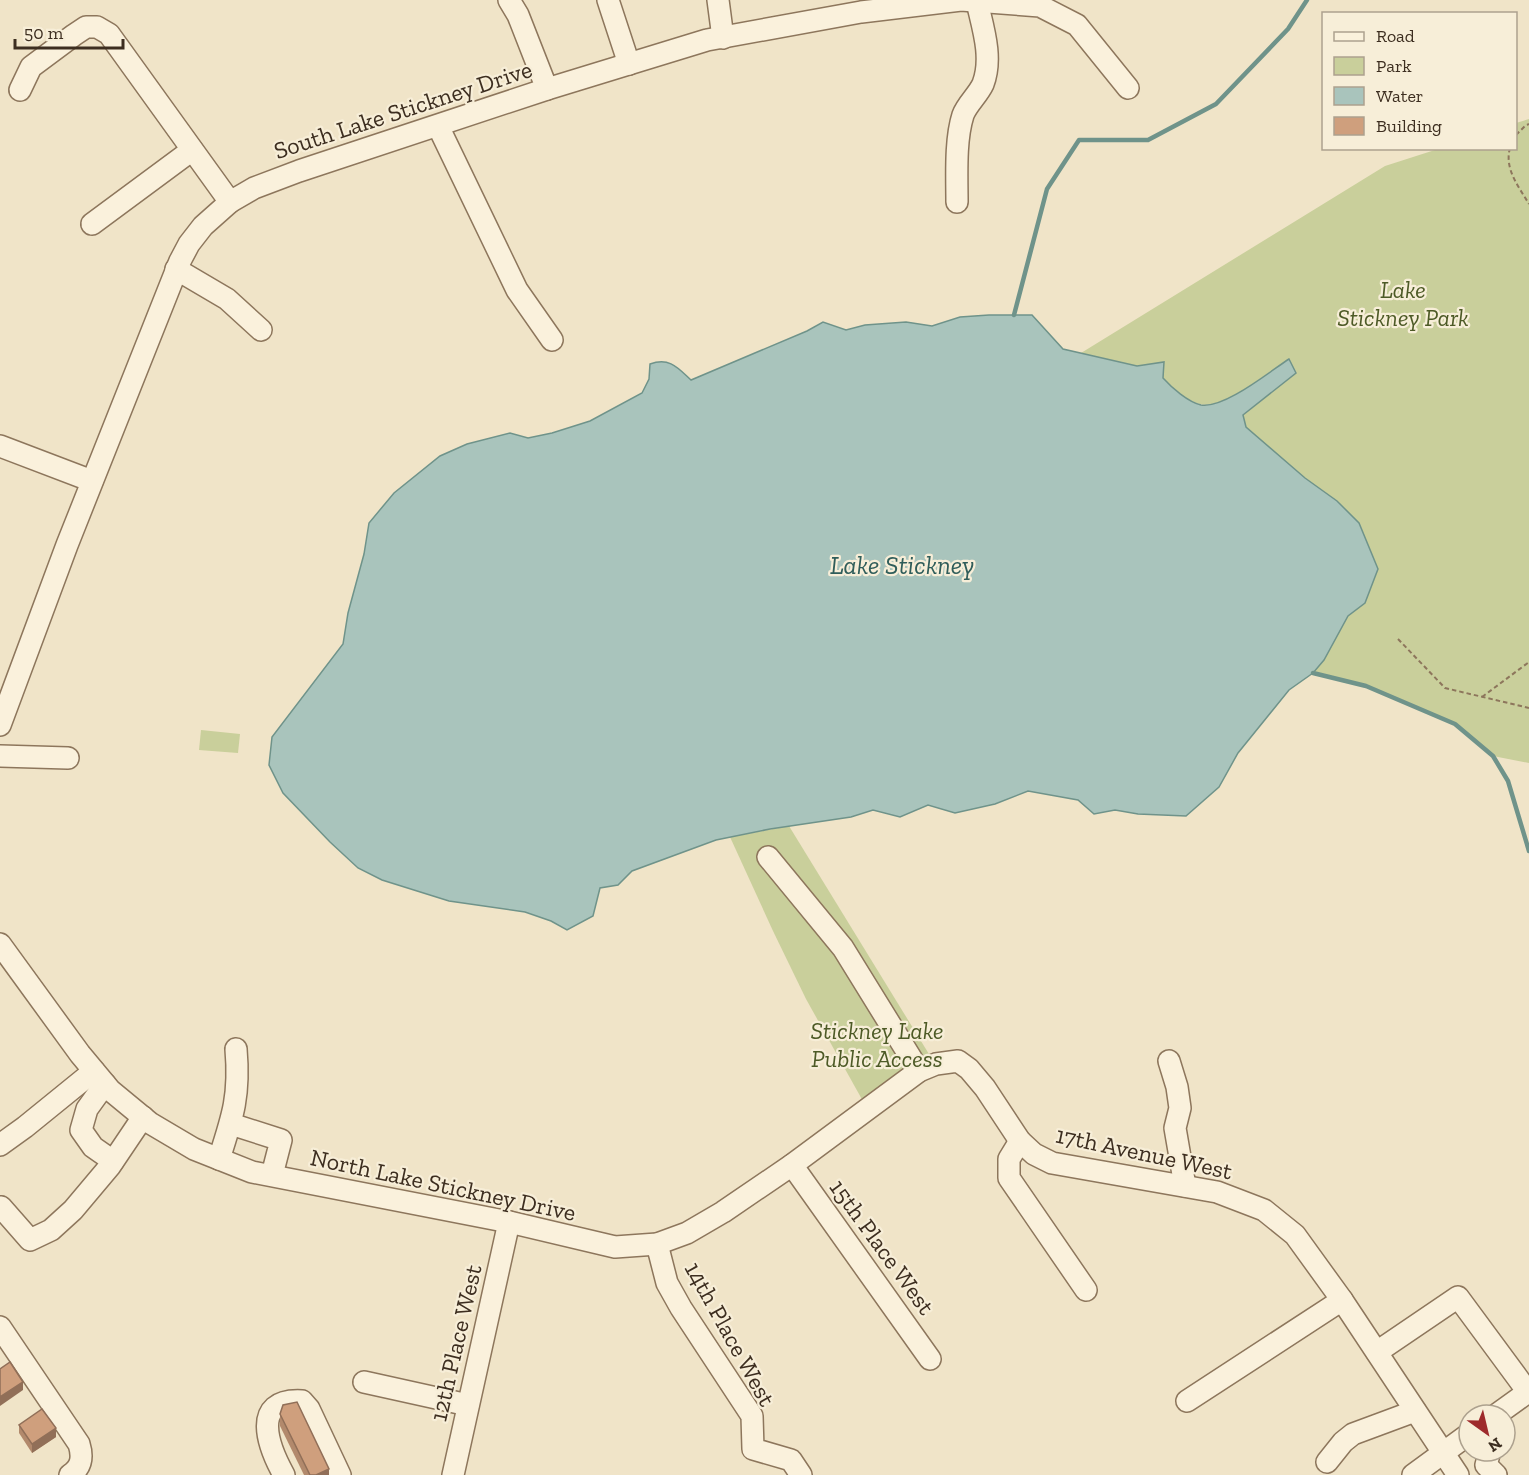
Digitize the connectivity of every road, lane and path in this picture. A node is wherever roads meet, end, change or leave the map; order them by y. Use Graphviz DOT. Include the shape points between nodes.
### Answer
graph roads {
  1 [pos="509,0"];
  2 [pos="608,0"];
  3 [pos="718,0"];
  4 [pos="966,1"];
  5 [pos="1056,6"];
  6 [pos="723,38"];
  7 [pos="629,64"];
  8 [pos="1128,88"];
  9 [pos="547,89"];
  10 [pos="20,90"];
  11 [pos="1529,124"];
  12 [pos="438,126"];
  13 [pos="1517,133"];
  14 [pos="192,150"];
  15 [pos="1510,150"];
  16 [pos="230,202"];
  17 [pos="957,202"];
  18 [pos="1529,204"];
  19 [pos="92,224"];
  20 [pos="176,269"];
  21 [pos="261,330"];
  22 [pos="552,340"];
  23 [pos="0,446"];
  24 [pos="92,481"];
  25 [pos="1398,639"];
  26 [pos="1529,662"];
  27 [pos="1482,697"];
  28 [pos="1529,708"];
  29 [pos="0,725"];
  30 [pos="0,756"];
  31 [pos="68,758"];
  32 [pos="768,857"];
  33 [pos="0,944"];
  34 [pos="236,1049"];
  35 [pos="1169,1061"];
  36 [pos="920,1071"];
  37 [pos="99,1078"];
  38 [pos="143,1117"];
  39 [pos="231,1124"];
  40 [pos="1020,1141"];
  41 [pos="0,1145"];
  42 [pos="219,1159"];
  43 [pos="114,1161"];
  44 [pos="792,1165"];
  45 [pos="272,1175"];
  46 [pos="1185,1186"];
  47 [pos="1,1207"];
  48 [pos="509,1222"];
  49 [pos="657,1244"];
  50 [pos="1086,1290"];
  51 [pos="1342,1299"];
  52 [pos="0,1327"];
  53 [pos="1377,1352"];
  54 [pos="930,1359"];
  55 [pos="364,1382"];
  56 [pos="1529,1392"];
  57 [pos="1187,1401"];
  58 [pos="1513,1403"];
  59 [pos="468,1405"];
  60 [pos="1517,1407"];
  61 [pos="1415,1411"];
  62 [pos="1457,1442"];
  63 [pos="1442,1453"];
  64 [pos="1327,1462"];
  65 [pos="1487,1463"];
  66 [pos="74,1473"];
  67 [pos="284,1475"];
  68 [pos="340,1475"];
  69 [pos="453,1475"];
  70 [pos="801,1475"];
  71 [pos="1413,1475"];
  72 [pos="1458,1475"];
  73 [pos="1496,1475"];
  1 -- 9 [label="street"];
  2 -- 7 [label="street"];
  3 -- 6 [label="street"];
  4 -- 5 [label="street, South Lake Stickney Drive"];
  4 -- 6 [label="street, South Lake Stickney Drive" via="861,12"];
  4 -- 17 [label="street" via="985,41 987,68 983,83 963,115"];
  5 -- 8 [label="street, South Lake Stickney Drive" via="1077,25"];
  6 -- 7 [label="street, South Lake Stickney Drive"];
  7 -- 9 [label="street, South Lake Stickney Drive"];
  9 -- 12 [label="street, South Lake Stickney Drive"];
  10 -- 14 [label="street" via="31,67 74,34 86,27 97,27 109,34"];
  11 -- 13 [label="path"];
  12 -- 16 [label="street, South Lake Stickney Drive" via="298,171"];
  12 -- 22 [label="street" via="518,290"];
  14 -- 16 [label="street"];
  14 -- 19 [label="street"];
  15 -- 18 [label="path" via="1512,177"];
  16 -- 20 [label="street, South Lake Stickney Drive" via="203,226"];
  20 -- 21 [label="street" via="227,299"];
  20 -- 24 [label="street, South Lake Stickney Drive"];
  23 -- 24 [label="street"];
  24 -- 29 [label="street, South Lake Stickney Drive"];
  25 -- 27 [label="path" via="1445,688"];
  26 -- 27 [label="path"];
  27 -- 28 [label="path"];
  30 -- 31 [label="street"];
  32 -- 36 [label="street" via="843,948"];
  33 -- 37 [label="street, North Lake Stickney Drive"];
  34 -- 39 [label="street" via="237,1096"];
  35 -- 46 [label="street" via="1180,1108 1175,1128"];
  36 -- 40 [label="street, 17th Avenue West" via="958,1061 985,1088"];
  36 -- 44 [label="street, North Lake Stickney Drive"];
  37 -- 38 [label="street, North Lake Stickney Drive"];
  37 -- 41 [label="street"];
  37 -- 43 [label="street" via="81,1130 93,1147"];
  38 -- 42 [label="street, North Lake Stickney Drive" via="194,1149"];
  38 -- 43 [label="street"];
  39 -- 42 [label="street"];
  39 -- 45 [label="street" via="281,1140"];
  40 -- 46 [label="street, 17th Avenue West" via="1052,1163"];
  40 -- 50 [label="street" via="1008,1159 1009,1178"];
  42 -- 45 [label="street, North Lake Stickney Drive"];
  43 -- 47 [label="street" via="73,1210 51,1230 30,1240"];
  44 -- 49 [label="street, North Lake Stickney Drive" via="723,1212 687,1233"];
  44 -- 54 [label="street, 15th Place West"];
  45 -- 48 [label="street, North Lake Stickney Drive"];
  46 -- 51 [label="street, 17th Avenue West" via="1217,1192 1264,1210 1294,1235"];
  48 -- 49 [label="street, North Lake Stickney Drive" via="615,1246"];
  48 -- 59 [label="street, 12th Place West"];
  49 -- 70 [label="street, 14th Place West" via="667,1283 753,1416 753,1449 791,1460"];
  51 -- 53 [label="street, 17th Avenue West"];
  51 -- 57 [label="street"];
  52 -- 66 [label="street" via="79,1444 81,1463"];
  53 -- 56 [label="street" via="1458,1298"];
  53 -- 61 [label="street, 17th Avenue West"];
  55 -- 59 [label="street"];
  56 -- 58 [label="street"];
  56 -- 60 [label="street"];
  59 -- 69 [label="street, 12th Place West"];
  61 -- 63 [label="street, 17th Avenue West"];
  61 -- 64 [label="street" via="1353,1434"];
  62 -- 63 [label="street"];
  63 -- 71 [label="street"];
  63 -- 72 [label="street, 17th Avenue West"];
  65 -- 73 [label="street"];
  67 -- 68 [label="street" via="266,1432 272,1411 302,1401"];
}
